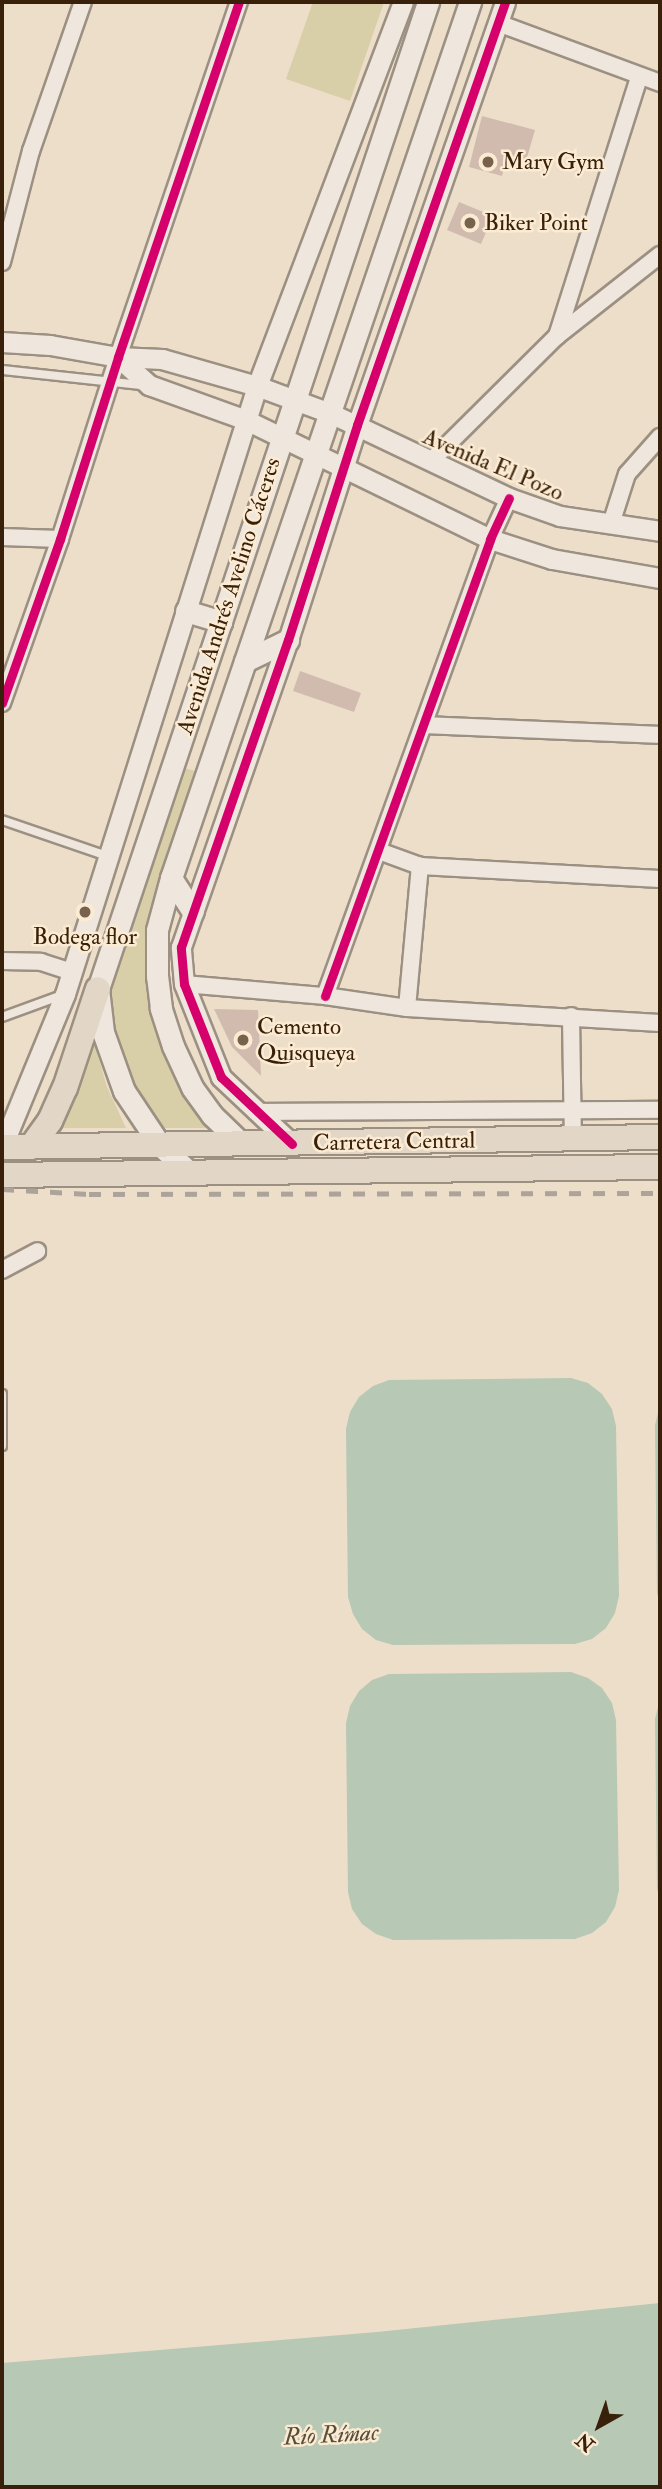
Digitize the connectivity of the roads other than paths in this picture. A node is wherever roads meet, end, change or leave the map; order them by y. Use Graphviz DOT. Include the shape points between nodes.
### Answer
graph roads {
  1 [pos="83,2"];
  2 [pos="239,2"];
  3 [pos="403,2"];
  4 [pos="428,2"];
  5 [pos="470,2"];
  6 [pos="505,2"];
  7 [pos="498,23"];
  8 [pos="639,77"];
  9 [pos="660,83"];
  10 [pos="363,200"];
  11 [pos="10,205"];
  12 [pos="398,214"];
  13 [pos="660,255"];
  14 [pos="2,262"];
  15 [pos="557,336"];
  16 [pos="2,342"];
  17 [pos="118,358"];
  18 [pos="2,370"];
  19 [pos="111,383"];
  20 [pos="149,385"];
  21 [pos="257,386"];
  22 [pos="296,400"];
  23 [pos="330,413"];
  24 [pos="246,420"];
  25 [pos="357,425"];
  26 [pos="660,437"];
  27 [pos="281,439"];
  28 [pos="317,453"];
  29 [pos="431,461"];
  30 [pos="343,467"];
  31 [pos="509,498"];
  32 [pos="611,524"];
  33 [pos="660,531"];
  34 [pos="2,537"];
  35 [pos="60,539"];
  36 [pos="490,539"];
  37 [pos="660,578"];
  38 [pos="186,611"];
  39 [pos="221,622"];
  40 [pos="288,640"];
  41 [pos="245,661"];
  42 [pos="6,675"];
  43 [pos="2,703"];
  44 [pos="425,725"];
  45 [pos="660,734"];
  46 [pos="178,752"];
  47 [pos="212,758"];
  48 [pos="2,820"];
  49 [pos="379,850"];
  50 [pos="107,856"];
  51 [pos="420,866"];
  52 [pos="171,878"];
  53 [pos="660,879"];
  54 [pos="193,912"];
  55 [pos="2,961"];
  56 [pos="72,972"];
  57 [pos="184,984"];
  58 [pos="98,989"];
  59 [pos="65,994"];
  60 [pos="326,996"];
  61 [pos="407,1008"];
  62 [pos="571,1016"];
  63 [pos="2,1017"];
  64 [pos="660,1023"];
  65 [pos="572,1110"];
  66 [pos="660,1110"];
  67 [pos="256,1112"];
  68 [pos="660,1137"];
  69 [pos="573,1139"];
  70 [pos="473,1141"];
  71 [pos="242,1144"];
  72 [pos="292,1144"];
  73 [pos="160,1145"];
  74 [pos="2,1147"];
  75 [pos="31,1147"];
  76 [pos="660,1167"];
  77 [pos="474,1170"];
  78 [pos="190,1173"];
  79 [pos="2,1175"];
  80 [pos="37,1251"];
  81 [pos="2,1270"];
  82 [pos="2,1394"];
  83 [pos="2,1446"];
  1 -- 11 [label="street"];
  2 -- 17 [label="street"];
  3 -- 21 [label="street"];
  4 -- 10 [label="main road, Avenida Andrés Avelino Cáceres"];
  5 -- 12 [label="main road, Avenida Andrés Avelino Cáceres"];
  6 -- 7 [label="street"];
  7 -- 8 [label="street"];
  7 -- 25 [label="street"];
  8 -- 9 [label="street"];
  8 -- 15 [label="street"];
  10 -- 12 [label="main road" via="378,195 392,201"];
  10 -- 22 [label="main road, Avenida Andrés Avelino Cáceres"];
  11 -- 14 [label="street"];
  12 -- 23 [label="main road, Avenida Andrés Avelino Cáceres"];
  13 -- 15 [label="street"];
  15 -- 29 [label="street"];
  16 -- 17 [label="street, Avenida El Pozo" via="50,345"];
  17 -- 19 [label="street"];
  17 -- 20 [label="street"];
  17 -- 21 [label="street, Avenida El Pozo" via="162,359"];
  18 -- 19 [label="lane"];
  19 -- 20 [label="lane"];
  19 -- 35 [label="street"];
  20 -- 24 [label="street"];
  21 -- 22 [label="street, Avenida El Pozo"];
  21 -- 24 [label="street"];
  22 -- 23 [label="street, Avenida El Pozo"];
  22 -- 27 [label="main road, Avenida Andrés Avelino Cáceres"];
  23 -- 25 [label="street, Avenida El Pozo"];
  23 -- 28 [label="main road, Avenida Andrés Avelino Cáceres"];
  24 -- 27 [label="street"];
  24 -- 38 [label="street"];
  25 -- 29 [label="street, Avenida El Pozo"];
  25 -- 30 [label="street"];
  26 -- 32 [label="street" via="627,474"];
  27 -- 28 [label="street"];
  27 -- 39 [label="main road, Avenida Andrés Avelino Cáceres"];
  28 -- 30 [label="street"];
  28 -- 41 [label="main road, Avenida Andrés Avelino Cáceres"];
  29 -- 31 [label="street, Avenida El Pozo"];
  30 -- 36 [label="street"];
  30 -- 40 [label="street"];
  31 -- 32 [label="street, Avenida El Pozo" via="560,516"];
  31 -- 36 [label="street"];
  32 -- 33 [label="street, Avenida El Pozo"];
  34 -- 35 [label="street"];
  35 -- 42 [label="street"];
  36 -- 37 [label="street" via="552,559"];
  36 -- 44 [label="street"];
  38 -- 39 [label="main road"];
  38 -- 50 [label="street"];
  39 -- 46 [label="main road, Avenida Andrés Avelino Cáceres"];
  40 -- 41 [label="main road"];
  40 -- 54 [label="street"];
  41 -- 47 [label="main road, Avenida Andrés Avelino Cáceres"];
  42 -- 43 [label="street"];
  44 -- 45 [label="street"];
  44 -- 49 [label="street"];
  46 -- 47 [label="main road" via="188,761 201,763"];
  46 -- 58 [label="main road, Avenida Andrés Avelino Cáceres"];
  47 -- 52 [label="main road, Avenida Andrés Avelino Cáceres"];
  48 -- 50 [label="lane"];
  49 -- 51 [label="street"];
  49 -- 60 [label="street"];
  50 -- 56 [label="street"];
  51 -- 53 [label="street"];
  51 -- 61 [label="street"];
  52 -- 54 [label="main road"];
  52 -- 71 [label="main road, Avenida Andrés Avelino Cáceres" via="158,930 156,976 161,1009 192,1087"];
  54 -- 57 [label="street" via="181,947"];
  55 -- 56 [label="street" via="41,962"];
  56 -- 59 [label="street"];
  57 -- 60 [label="street"];
  57 -- 67 [label="street" via="221,1077"];
  58 -- 73 [label="main road, Avenida Andrés Avelino Cáceres" via="114,1070"];
  58 -- 75 [label="highway" via="65,1088"];
  59 -- 63 [label="lane"];
  59 -- 74 [label="street"];
  60 -- 61 [label="street"];
  61 -- 62 [label="street"];
  62 -- 64 [label="street"];
  62 -- 65 [label="street"];
  65 -- 66 [label="street"];
  65 -- 67 [label="street"];
  65 -- 69 [label="street"];
  67 -- 72 [label="street"];
  68 -- 69 [label="highway, Carretera Central"];
  69 -- 70 [label="highway, Carretera Central"];
  70 -- 72 [label="highway, Carretera Central"];
  70 -- 77 [label="highway"];
  71 -- 72 [label="highway, Carretera Central"];
  71 -- 73 [label="highway, Carretera Central"];
  73 -- 75 [label="highway, Carretera Central"];
  73 -- 78 [label="main road, Avenida Andrés Avelino Cáceres"];
  74 -- 75 [label="highway, Carretera Central"];
  76 -- 77 [label="highway, Carretera Central"];
  77 -- 78 [label="highway, Carretera Central"];
  78 -- 79 [label="highway, Carretera Central"];
  80 -- 81 [label="street"];
  82 -- 83 [label="lane"];
}
